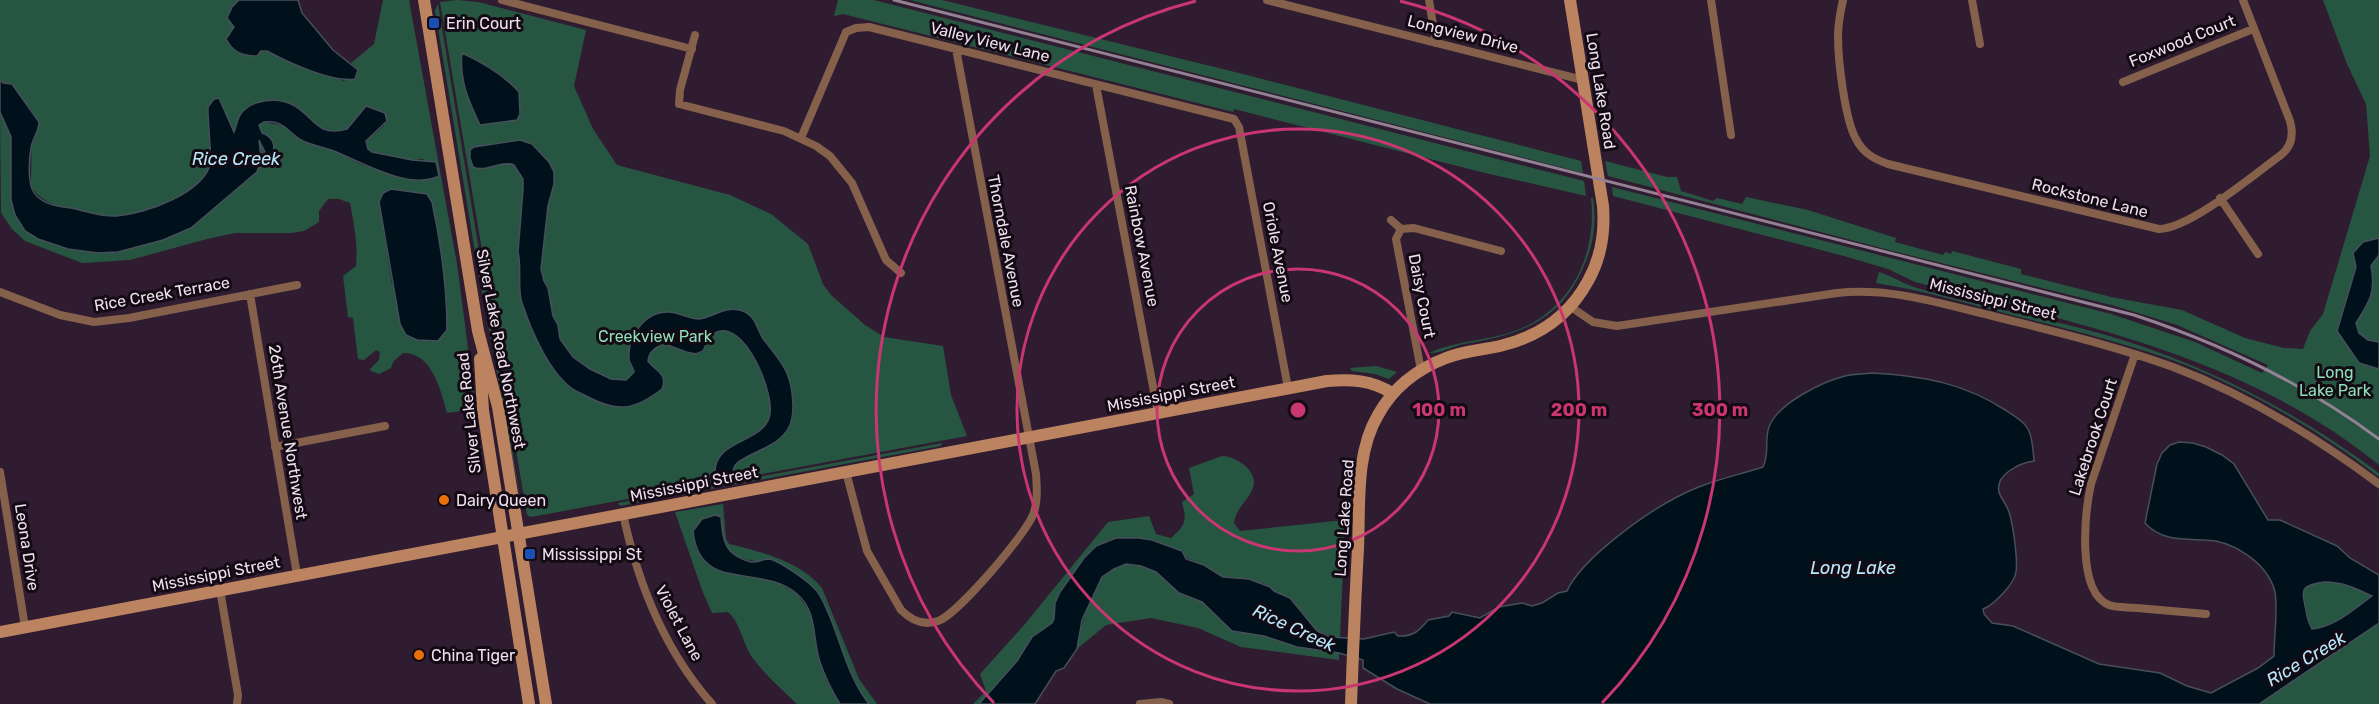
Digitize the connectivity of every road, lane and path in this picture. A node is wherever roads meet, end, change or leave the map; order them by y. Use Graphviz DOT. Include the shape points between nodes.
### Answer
graph roads {
  1 [pos="424,0"];
  2 [pos="502,0"];
  3 [pos="1267,0"];
  4 [pos="1430,0"];
  5 [pos="1570,0"];
  6 [pos="1711,0"];
  7 [pos="1843,0"];
  8 [pos="1972,0"];
  9 [pos="2243,0"];
  10 [pos="1291,3"];
  11 [pos="2253,29"];
  12 [pos="695,35"];
  13 [pos="1436,43"];
  14 [pos="1980,44"];
  15 [pos="692,49"];
  16 [pos="956,49"];
  17 [pos="1583,81"];
  18 [pos="2123,82"];
  19 [pos="1096,85"];
  20 [pos="1237,122"];
  21 [pos="1731,135"];
  22 [pos="801,138"];
  23 [pos="2220,198"];
  24 [pos="1391,220"];
  25 [pos="1401,230"];
  26 [pos="1501,251"];
  27 [pos="2258,254"];
  28 [pos="901,273"];
  29 [pos="297,285"];
  30 [pos="0,292"];
  31 [pos="250,294"];
  32 [pos="1571,307"];
  33 [pos="478,331"];
  34 [pos="2135,354"];
  35 [pos="1421,370"];
  36 [pos="1288,388"];
  37 [pos="1392,393"];
  38 [pos="1158,413"];
  39 [pos="385,426"];
  40 [pos="1028,438"];
  41 [pos="275,447"];
  42 [pos="0,472"];
  43 [pos="846,472"];
  44 [pos="2379,484"];
  45 [pos="623,514"];
  46 [pos="519,532"];
  47 [pos="501,536"];
  48 [pos="297,575"];
  49 [pos="220,590"];
  50 [pos="2206,614"];
  51 [pos="24,627"];
  52 [pos="0,632"];
  53 [pos="237,704"];
  54 [pos="529,704"];
  55 [pos="546,704"];
  56 [pos="712,704"];
  57 [pos="1140,704"];
  58 [pos="1169,704"];
  59 [pos="1351,704"];
  1 -- 33 [label="street, Silver Lake Road Northwest"];
  2 -- 15 [label="street"];
  3 -- 10 [label="street, Longview Drive"];
  4 -- 13 [label="street"];
  5 -- 17 [label="street, Long Lake Road"];
  6 -- 21 [label="street"];
  7 -- 23 [label="street, Rockstone Lane" via="1838,39 1850,123 1856,141 1870,156 1888,164 2159,229 2178,225"];
  8 -- 14 [label="street"];
  9 -- 11 [label="street, Rockstone Lane"];
  10 -- 13 [label="street, Longview Drive"];
  11 -- 18 [label="street, Foxwood Court"];
  11 -- 23 [label="street, Rockstone Lane" via="2293,135 2285,153"];
  12 -- 15 [label="street"];
  13 -- 17 [label="street, Longview Drive"];
  15 -- 22 [label="street" via="679,104"];
  16 -- 19 [label="street, Valley View Lane"];
  16 -- 22 [label="street, Valley View Lane" via="869,27 846,32"];
  16 -- 40 [label="street, Thorndale Avenue"];
  17 -- 32 [label="street, Long Lake Road" via="1604,218 1597,262"];
  19 -- 20 [label="street, Valley View Lane"];
  19 -- 38 [label="street, Rainbow Avenue"];
  20 -- 36 [label="street, Oriole Avenue"];
  22 -- 28 [label="street" via="830,156 842,169 859,196 886,260"];
  23 -- 27 [label="street"];
  24 -- 25 [label="street"];
  25 -- 26 [label="street, Daisy Court" via="1414,228"];
  25 -- 35 [label="street, Daisy Court" via="1396,239"];
  29 -- 31 [label="street, Rice Creek Terrace"];
  30 -- 31 [label="street, Rice Creek Terrace" via="60,315 94,322"];
  31 -- 41 [label="street, 26th Avenue Northwest"];
  32 -- 34 [label="street, Mississippi Street" via="1593,322 1617,326 1837,293 1878,291 1908,295"];
  32 -- 35 [label="street, Long Lake Road" via="1529,337 1455,355"];
  33 -- 46 [label="street, Silver Lake Road Northwest" via="498,407"];
  33 -- 47 [label="street, Silver Lake Road" via="483,410"];
  34 -- 44 [label="street, Mississippi Street" via="2246,400 2308,435"];
  34 -- 50 [label="street, Lakebrook Court" via="2086,504 2085,549 2091,585 2098,597 2113,606"];
  35 -- 37 [label="street, Long Lake Road"];
  36 -- 37 [label="street, Mississippi Street" via="1352,379"];
  36 -- 38 [label="street, Mississippi Street"];
  37 -- 59 [label="street, Long Lake Road" via="1376,418 1363,459"];
  38 -- 40 [label="street, Mississippi Street"];
  39 -- 41 [label="street"];
  40 -- 43 [label="street, Mississippi Street"];
  40 -- 43 [label="street, Thorndale Avenue" via="1037,488 1035,508 1027,527 955,610 931,623 908,617 897,605 862,538"];
  41 -- 48 [label="street, 26th Avenue Northwest"];
  42 -- 51 [label="street, Leona Drive"];
  43 -- 45 [label="street, Mississippi Street"];
  45 -- 46 [label="street, Mississippi Street"];
  45 -- 56 [label="street, Violet Lane" via="637,573 650,607 672,647"];
  46 -- 47 [label="street, Mississippi Street"];
  46 -- 55 [label="street, Silver Lake Road Northwest"];
  47 -- 48 [label="street, Mississippi Street"];
  47 -- 54 [label="street, Silver Lake Road"];
  48 -- 49 [label="street, Mississippi Street"];
  49 -- 51 [label="street, Mississippi Street"];
  49 -- 53 [label="street"];
  51 -- 52 [label="street, Mississippi Street"];
  57 -- 58 [label="street"];
}
